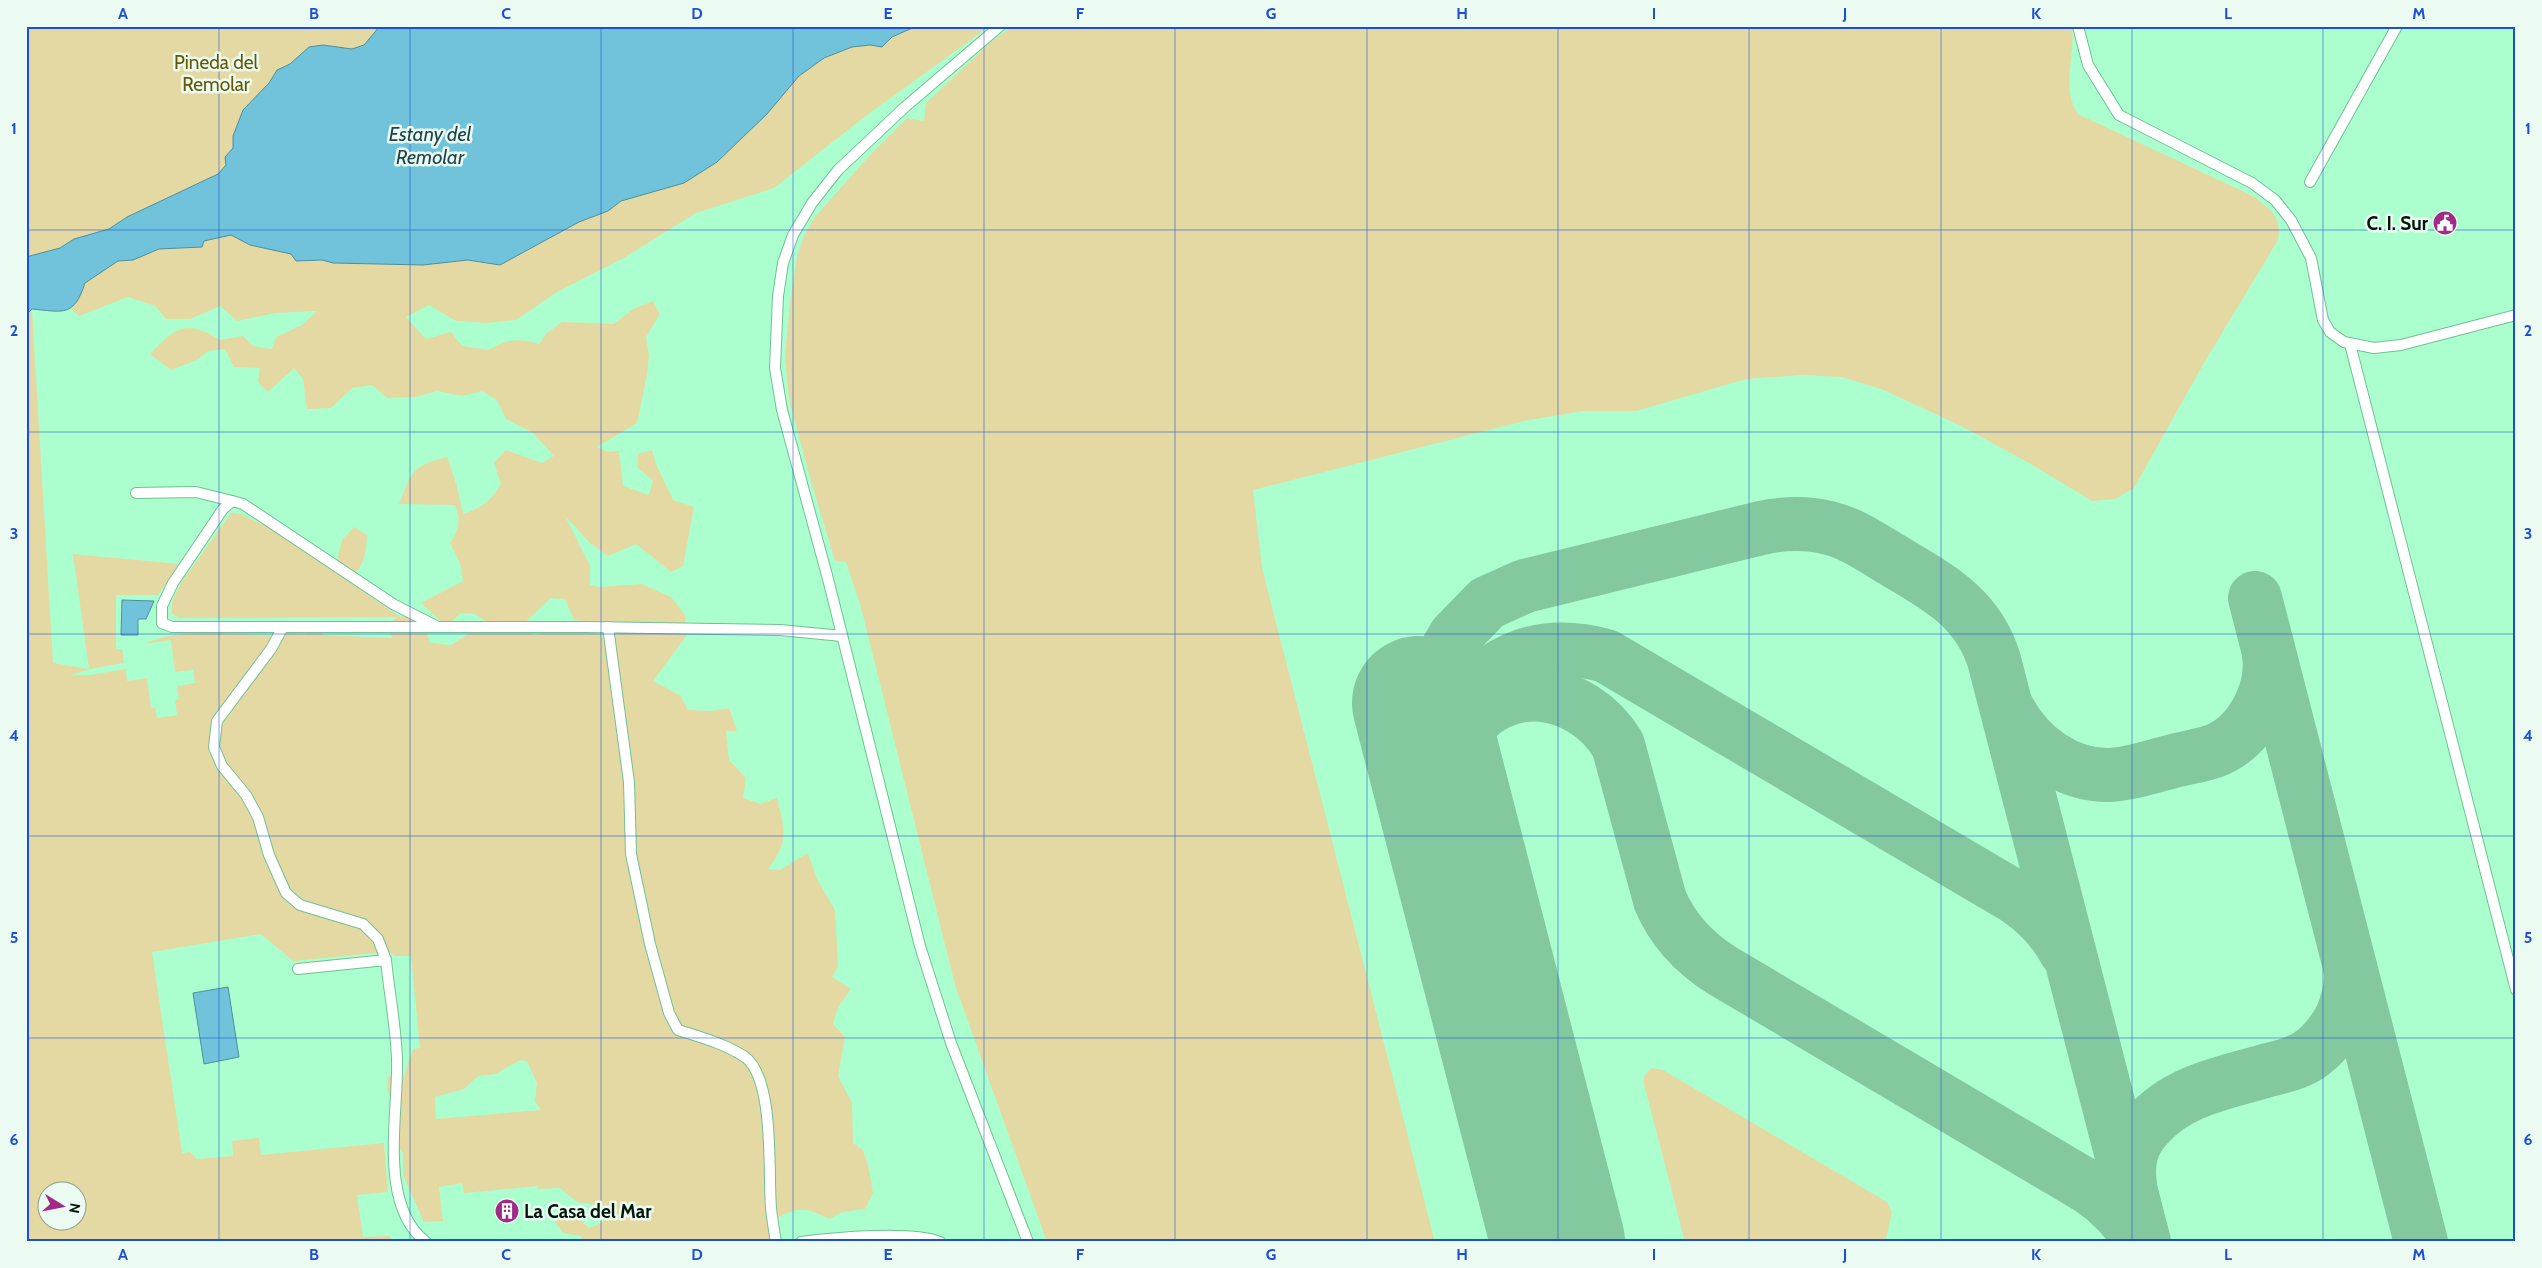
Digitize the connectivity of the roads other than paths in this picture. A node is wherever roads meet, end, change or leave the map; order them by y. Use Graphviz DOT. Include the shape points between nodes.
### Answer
graph roads {
  1 [pos="1000,26"];
  2 [pos="2078,26"];
  3 [pos="2397,26"];
  4 [pos="2310,182"];
  5 [pos="2516,315"];
  6 [pos="2350,344"];
  7 [pos="136,493"];
  8 [pos="232,501"];
  9 [pos="283,627"];
  10 [pos="438,627"];
  11 [pos="608,627"];
  12 [pos="842,636"];
  13 [pos="386,960"];
  14 [pos="298,968"];
  15 [pos="2516,990"];
  16 [pos="881,1240"];
  17 [pos="426,1242"];
  18 [pos="776,1242"];
  19 [pos="801,1242"];
  20 [pos="940,1242"];
  21 [pos="1028,1242"];
  1 -- 12 [label="lane" via="905,107 838,170 792,235 784,263 778,296 775,368 782,410"];
  2 -- 6 [label="lane" via="2088,65 2119,115 2252,183 2275,200 2303,239 2311,258 2323,320 2330,332"];
  3 -- 4 [label="lane"];
  5 -- 6 [label="lane" via="2401,345 2374,348"];
  6 -- 15 [label="lane"];
  7 -- 8 [label="lane" via="196,492"];
  8 -- 9 [label="lane" via="223,509 173,583 162,606 162,623 172,627"];
  8 -- 10 [label="lane" via="243,504 393,604"];
  9 -- 10 [label="lane"];
  9 -- 13 [label="lane" via="216,721 214,747 222,766 258,817 269,855 286,893 300,905 363,924 378,939"];
  10 -- 11 [label="lane"];
  11 -- 12 [label="lane" via="780,630"];
  11 -- 18 [label="lane" via="629,782 631,854 650,944 669,1013 678,1030 710,1040 746,1058 759,1077 768,1124 771,1208"];
  12 -- 21 [label="lane" via="920,946 951,1043"];
  13 -- 14 [label="lane"];
  13 -- 17 [label="lane" via="397,1059 393,1152 396,1181 403,1210"];
  16 -- 19 [label="lane" via="856,1237"];
  16 -- 20 [label="lane" via="916,1236"];
}
